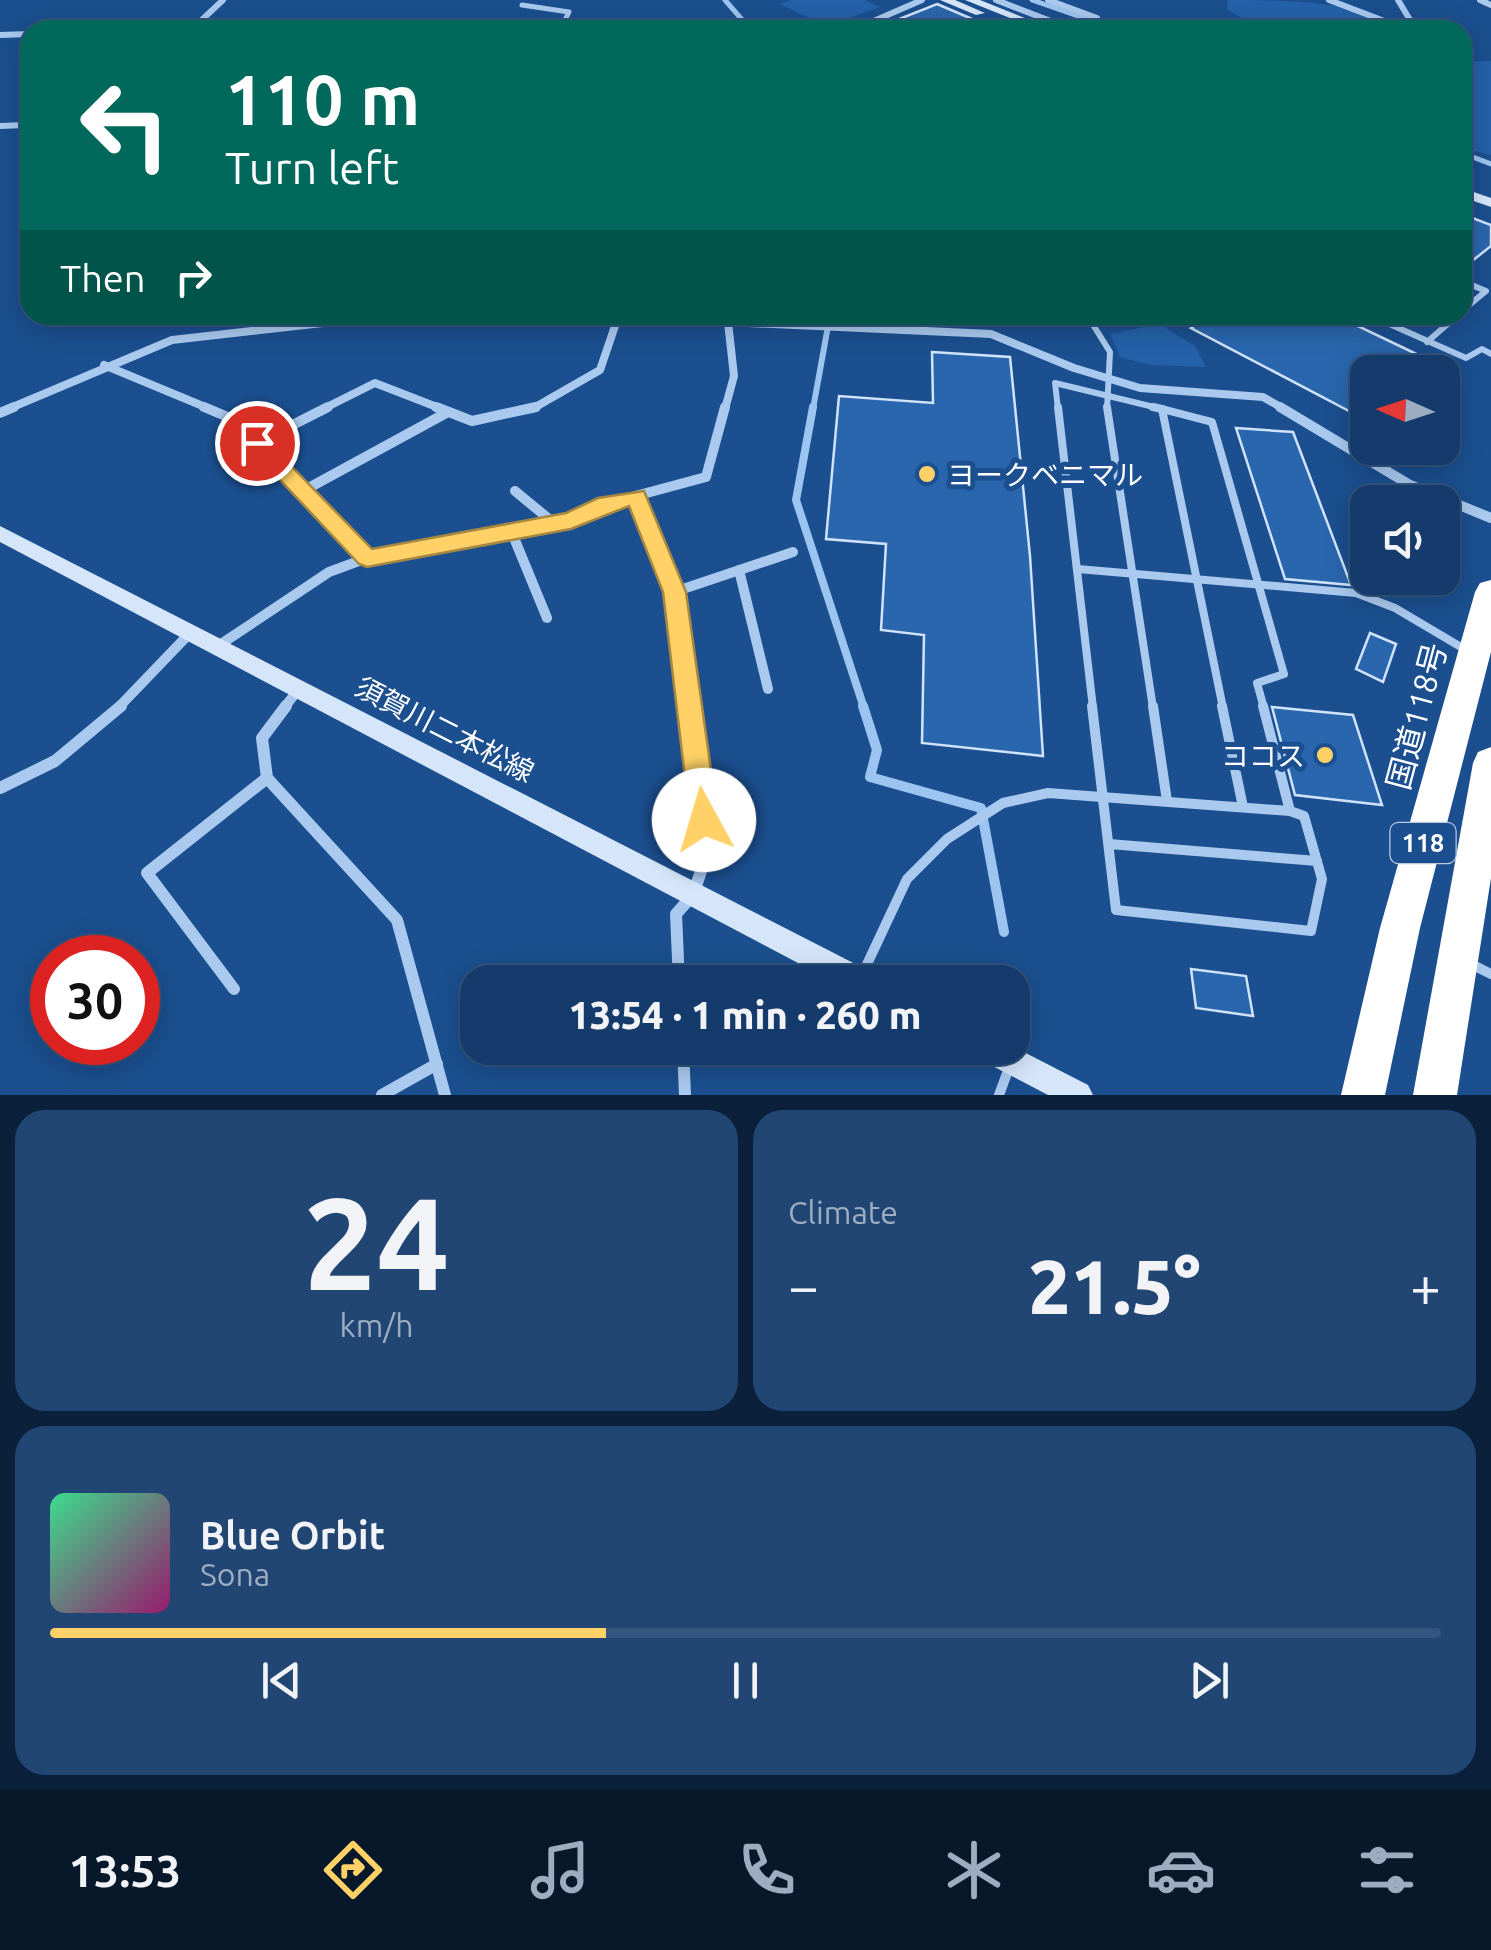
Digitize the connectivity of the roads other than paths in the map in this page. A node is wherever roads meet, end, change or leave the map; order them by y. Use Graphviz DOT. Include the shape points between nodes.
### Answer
graph roads {
  1 [pos="223,0"];
  2 [pos="922,0"];
  3 [pos="945,0"];
  4 [pos="970,0"];
  5 [pos="996,0"];
  6 [pos="1048,0"];
  7 [pos="1329,0"];
  8 [pos="1480,0"];
  9 [pos="522,5"];
  10 [pos="1491,6"];
  11 [pos="1097,18"];
  12 [pos="202,20"];
  13 [pos="565,20"];
  14 [pos="876,20"];
  15 [pos="998,20"];
  16 [pos="1023,20"];
  17 [pos="1048,20"];
  18 [pos="1384,20"];
  19 [pos="1472,286"];
  20 [pos="1472,303"];
  21 [pos="307,325"];
  22 [pos="615,325"];
  23 [pos="728,325"];
  24 [pos="817,325"];
  25 [pos="1093,325"];
  26 [pos="1390,325"];
  27 [pos="1446,325"];
  28 [pos="1426,342"];
  29 [pos="1491,354"];
  30 [pos="104,365"];
  31 [pos="1109,380"];
  32 [pos="1107,392"];
  33 [pos="1162,408"];
  34 [pos="448,412"];
  35 [pos="0,413"];
  36 [pos="257,443"];
  37 [pos="303,491"];
  38 [pos="515,491"];
  39 [pos="636,496"];
  40 [pos="1491,518"];
  41 [pos="555,524"];
  42 [pos="512,532"];
  43 [pos="0,533"];
  44 [pos="793,552"];
  45 [pos="367,558"];
  46 [pos="1078,569"];
  47 [pos="739,570"];
  48 [pos="1130,572"];
  49 [pos="1198,577"];
  50 [pos="1258,582"];
  51 [pos="674,592"];
  52 [pos="1491,592"];
  53 [pos="546,618"];
  54 [pos="189,634"];
  55 [pos="214,648"];
  56 [pos="1474,655"];
  57 [pos="768,689"];
  58 [pos="298,690"];
  59 [pos="1491,762"];
  60 [pos="266,778"];
  61 [pos="0,788"];
  62 [pos="1105,796"];
  63 [pos="1168,800"];
  64 [pos="1243,807"];
  65 [pos="1290,812"];
  66 [pos="1109,844"];
  67 [pos="1318,861"];
  68 [pos="693,895"];
  69 [pos="678,965"];
  70 [pos="827,965"];
  71 [pos="868,965"];
  72 [pos="1476,966"];
  73 [pos="234,989"];
  74 [pos="436,1064"];
  75 [pos="684,1065"];
  76 [pos="999,1065"];
  77 [pos="1020,1065"];
  78 [pos="382,1095"];
  79 [pos="445,1095"];
  80 [pos="685,1095"];
  81 [pos="999,1095"];
  82 [pos="1078,1095"];
  83 [pos="1363,1095"];
  84 [pos="1434,1095"];
  1 -- 12 [label="street"];
  2 -- 14 [label="street"];
  3 -- 15 [label="main road"];
  4 -- 16 [label="main road"];
  5 -- 17 [label="street"];
  6 -- 11 [label="street"];
  7 -- 18 [label="street"];
  8 -- 10 [label="street"];
  9 -- 13 [label="lane" via="569,12"];
  19 -- 20 [label="lane" via="1486,291"];
  21 -- 30 [label="street" via="172,340"];
  22 -- 34 [label="street" via="600,370 531,410 472,421"];
  23 -- 39 [label="street" via="734,376 706,477"];
  24 -- 31 [label="street" via="991,334"];
  25 -- 31 [label="lane" via="1110,352"];
  26 -- 28 [label="lane"];
  27 -- 28 [label="lane"];
  28 -- 29 [label="lane" via="1466,358 1482,349"];
  30 -- 35 [label="street"];
  30 -- 36 [label="street" via="235,420"];
  31 -- 32 [label="lane"];
  31 -- 40 [label="street" via="1263,397 1410,486"];
  32 -- 33 [label="lane"];
  32 -- 46 [label="lane" via="1055,382"];
  32 -- 48 [label="lane"];
  33 -- 49 [label="lane"];
  33 -- 50 [label="lane" via="1212,422"];
  34 -- 36 [label="street" via="375,383"];
  34 -- 37 [label="street"];
  36 -- 37 [label="street"];
  37 -- 45 [label="street"];
  38 -- 41 [label="street"];
  39 -- 41 [label="street"];
  39 -- 51 [label="street"];
  41 -- 42 [label="street"];
  42 -- 45 [label="street"];
  42 -- 53 [label="street"];
  43 -- 54 [label="main road, 須賀川二本松線"];
  44 -- 47 [label="street"];
  45 -- 55 [label="street" via="329,572"];
  46 -- 48 [label="lane"];
  46 -- 62 [label="lane"];
  47 -- 51 [label="street"];
  47 -- 57 [label="street"];
  48 -- 49 [label="lane"];
  48 -- 63 [label="lane"];
  49 -- 50 [label="lane"];
  49 -- 64 [label="lane"];
  50 -- 56 [label="lane" via="1356,593"];
  50 -- 65 [label="lane" via="1284,674 1257,683"];
  51 -- 68 [label="street" via="708,854"];
  52 -- 56 [label="highway, 国道118号 / 118"];
  54 -- 55 [label="main road, 須賀川二本松線"];
  54 -- 61 [label="street" via="89,737 39,775"];
  55 -- 58 [label="main road, 須賀川二本松線"];
  56 -- 83 [label="highway, 国道118号 / 118"];
  58 -- 60 [label="street" via="262,738"];
  58 -- 68 [label="main road, 須賀川二本松線"];
  59 -- 72 [label="highway, 118"];
  60 -- 73 [label="street" via="147,873"];
  60 -- 74 [label="street" via="398,920"];
  62 -- 63 [label="lane"];
  62 -- 66 [label="lane"];
  62 -- 71 [label="lane" via="1048,793 1003,803 947,839 907,879"];
  63 -- 64 [label="lane"];
  64 -- 65 [label="lane"];
  65 -- 67 [label="lane" via="1304,816"];
  66 -- 67 [label="lane"];
  66 -- 67 [label="lane" via="1116,910 1311,931 1322,878"];
  68 -- 69 [label="street" via="676,914"];
  68 -- 70 [label="main road, 須賀川二本松線"];
  72 -- 84 [label="highway, 118"];
  74 -- 78 [label="street"];
  74 -- 79 [label="street"];
  75 -- 80 [label="street"];
  76 -- 81 [label="lane"];
  77 -- 82 [label="main road"];
}
